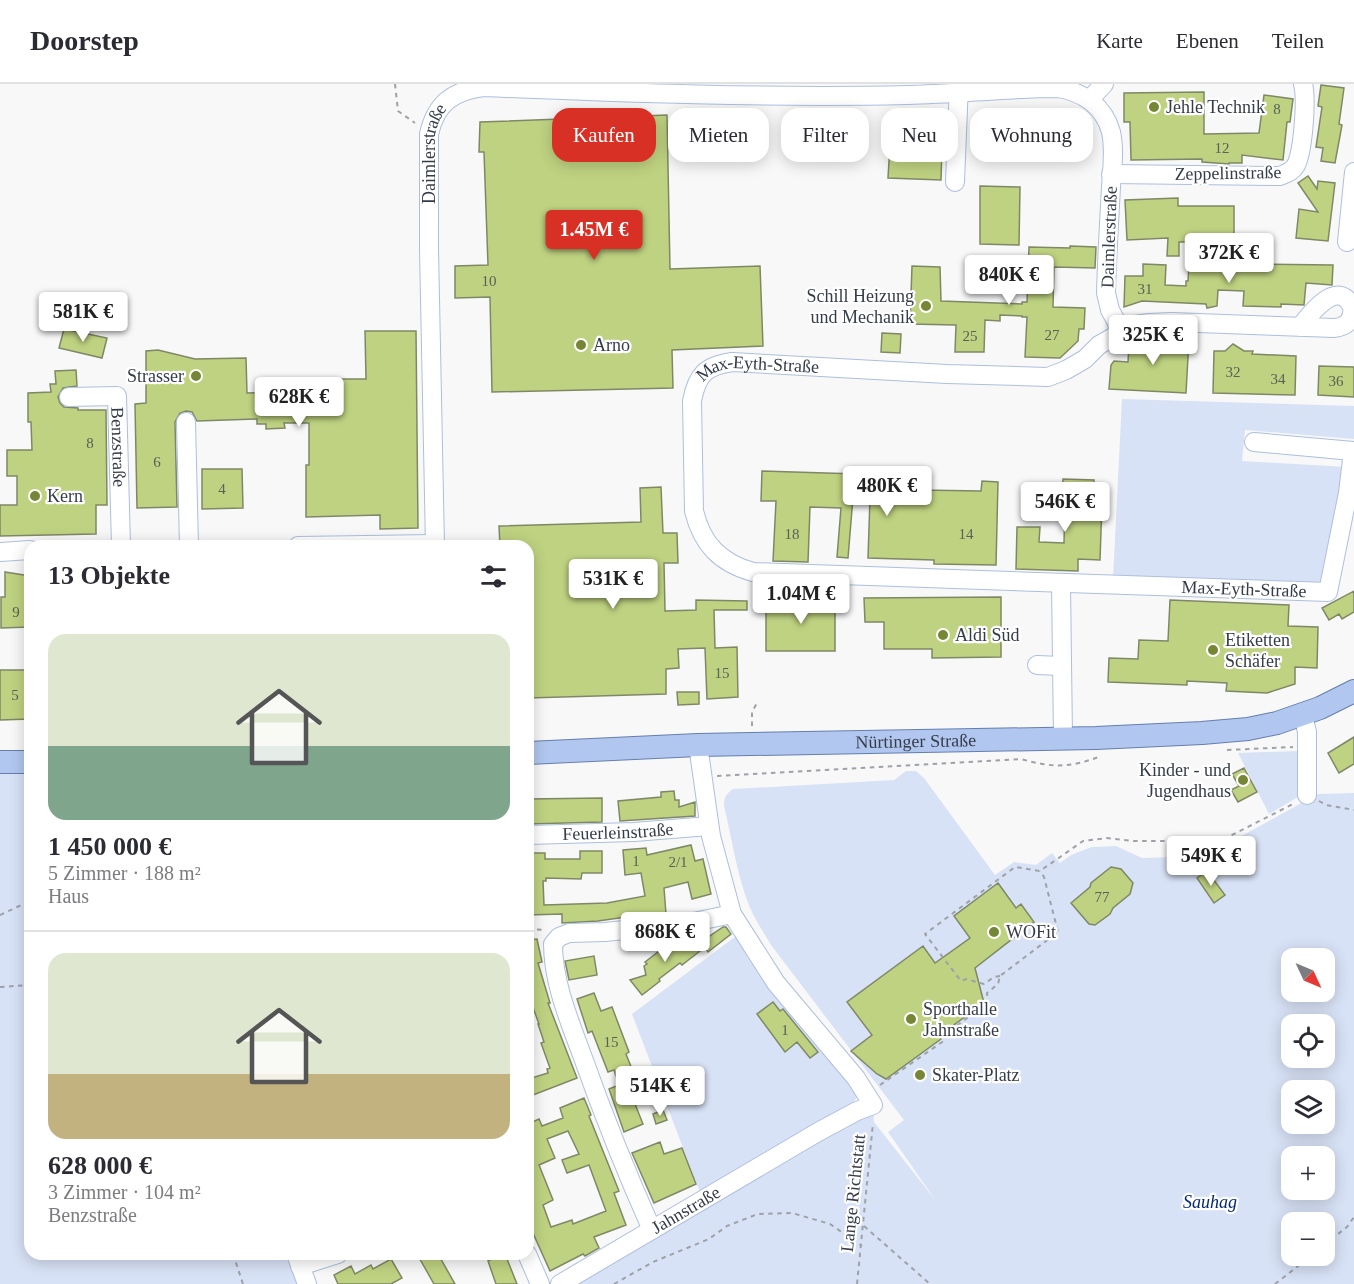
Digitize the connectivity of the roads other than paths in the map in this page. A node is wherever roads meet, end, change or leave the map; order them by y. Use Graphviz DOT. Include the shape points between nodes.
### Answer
graph roads {
  1 [pos="1104,84"];
  2 [pos="1303,84"];
  3 [pos="959,88"];
  4 [pos="1090,99"];
  5 [pos="1354,172"];
  6 [pos="1111,174"];
  7 [pos="955,182"];
  8 [pos="1347,242"];
  9 [pos="1300,327"];
  10 [pos="1350,327"];
  11 [pos="1122,332"];
  12 [pos="69,397"];
  13 [pos="186,422"];
  14 [pos="1254,442"];
  15 [pos="121,540"];
  16 [pos="189,540"];
  17 [pos="435,540"];
  18 [pos="24,550"];
  19 [pos="0,552"];
  20 [pos="1061,584"];
  21 [pos="1037,665"];
  22 [pos="1061,666"];
  23 [pos="1354,691"];
  24 [pos="1304,715"];
  25 [pos="1063,738"];
  26 [pos="698,745"];
  27 [pos="534,753"];
  28 [pos="0,762"];
  29 [pos="24,762"];
  30 [pos="1307,795"];
  31 [pos="709,826"];
  32 [pos="534,836"];
  33 [pos="732,914"];
  34 [pos="652,1230"];
  35 [pos="298,1260"];
  36 [pos="530,1260"];
  37 [pos="307,1284"];
  38 [pos="540,1284"];
  39 [pos="560,1284"];
  1 -- 4 [label="street"];
  2 -- 6 [label="street, Zeppelinstraße" via="1306,103 1299,154 1290,172 1280,176"];
  3 -- 4 [label="street, Daimlerstraße" via="1058,88"];
  3 -- 7 [label="street"];
  3 -- 17 [label="street, Daimlerstraße" via="909,95 760,96 483,87 458,93 446,101 432,120 438,357"];
  4 -- 6 [label="street, Daimlerstraße" via="1110,132"];
  5 -- 8 [label="street"];
  6 -- 11 [label="street, Daimlerstraße" via="1106,293"];
  9 -- 10 [label="street, Max-Eyth-Straße"];
  9 -- 10 [label="street, Max-Eyth-Straße" via="1320,304 1335,296 1352,307"];
  9 -- 11 [label="street, Max-Eyth-Straße" via="1171,322 1142,324"];
  11 -- 20 [label="street, Max-Eyth-Straße" via="1066,370 1048,377 732,362 708,369 695,387 694,511 704,537 724,561 738,568 768,573"];
  12 -- 15 [label="street, Benzstraße" via="117,396"];
  13 -- 16 [label="street"];
  14 -- 20 [label="street, Max-Eyth-Straße" via="1353,451 1328,592"];
  18 -- 19 [label="street"];
  20 -- 22 [label="street"];
  21 -- 22 [label="street"];
  22 -- 25 [label="street"];
  23 -- 24 [label="main road, Nürtinger Straße"];
  24 -- 25 [label="main road, Nürtinger Straße" via="1248,729"];
  24 -- 30 [label="street"];
  25 -- 26 [label="main road, Nürtinger Straße"];
  26 -- 27 [label="main road, Nürtinger Straße"];
  26 -- 31 [label="street"];
  28 -- 29 [label="main road"];
  31 -- 32 [label="street, Feuerleinstraße"];
  31 -- 33 [label="street"];
  33 -- 34 [label="street, Jahnstraße" via="776,983 870,1099"];
  33 -- 34 [label="street, Jahnstraße" via="684,924 568,933 553,944 565,1009 619,1155"];
  34 -- 39 [label="street"];
  35 -- 37 [label="street"];
  36 -- 38 [label="street"];
}
